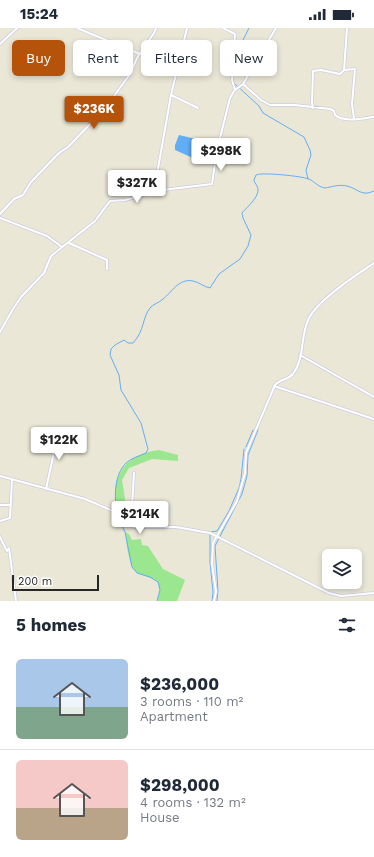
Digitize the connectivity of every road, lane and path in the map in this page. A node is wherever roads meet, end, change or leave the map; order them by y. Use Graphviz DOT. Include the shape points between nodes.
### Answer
graph roads {
  1 [pos="17,28"];
  2 [pos="77,28"];
  3 [pos="156,28"];
  4 [pos="187,28"];
  5 [pos="223,28"];
  6 [pos="276,28"];
  7 [pos="348,28"];
  8 [pos="0,44"];
  9 [pos="140,54"];
  10 [pos="344,70"];
  11 [pos="242,85"];
  12 [pos="236,89"];
  13 [pos="171,95"];
  14 [pos="198,108"];
  15 [pos="313,108"];
  16 [pos="374,117"];
  17 [pos="354,119"];
  18 [pos="154,191"];
  19 [pos="0,214"];
  20 [pos="0,218"];
  21 [pos="69,243"];
  22 [pos="62,247"];
  23 [pos="374,264"];
  24 [pos="107,269"];
  25 [pos="0,332"];
  26 [pos="300,355"];
  27 [pos="274,386"];
  28 [pos="374,397"];
  29 [pos="374,418"];
  30 [pos="56,432"];
  31 [pos="134,473"];
  32 [pos="0,476"];
  33 [pos="12,480"];
  34 [pos="46,489"];
  35 [pos="0,504"];
  36 [pos="10,505"];
  37 [pos="0,521"];
  38 [pos="132,524"];
  39 [pos="216,536"];
  40 [pos="0,537"];
  41 [pos="374,593"];
  42 [pos="16,601"];
  43 [pos="214,601"];
  1 -- 8 [label="street"];
  2 -- 9 [label="street"];
  3 -- 9 [label="street"];
  4 -- 13 [label="street"];
  5 -- 12 [label="street" via="236,34 232,80"];
  6 -- 11 [label="street"];
  7 -- 10 [label="street"];
  9 -- 19 [label="street" via="113,98 113,108 103,118 92,122 59,153 23,195 14,199"];
  10 -- 15 [label="street" via="340,74 313,71"];
  10 -- 17 [label="street" via="355,69 352,104"];
  11 -- 12 [label="street"];
  11 -- 15 [label="street" via="270,105"];
  12 -- 18 [label="street" via="230,98 217,150 212,184"];
  13 -- 14 [label="street"];
  13 -- 18 [label="street"];
  15 -- 17 [label="street" via="332,109 337,117"];
  16 -- 17 [label="street"];
  18 -- 21 [label="street" via="124,200 110,201 95,221"];
  20 -- 22 [label="street" via="47,236"];
  21 -- 22 [label="street"];
  21 -- 24 [label="street" via="107,260"];
  22 -- 25 [label="street" via="51,256 44,273 12,309"];
  23 -- 26 [label="street" via="326,298 309,318"];
  26 -- 27 [label="street" via="294,373 278,381"];
  26 -- 28 [label="street"];
  27 -- 29 [label="street"];
  27 -- 39 [label="street" via="248,446 245,473 236,501"];
  30 -- 34 [label="street"];
  31 -- 38 [label="street"];
  32 -- 33 [label="street"];
  33 -- 34 [label="street"];
  33 -- 36 [label="street"];
  34 -- 38 [label="street" via="85,499 113,511"];
  35 -- 36 [label="street"];
  36 -- 37 [label="street" via="9,519"];
  38 -- 39 [label="street" via="137,528 176,527 198,530"];
  39 -- 41 [label="street" via="329,593 341,596"];
  39 -- 43 [label="street" via="212,564 216,592"];
  40 -- 42 [label="street" via="7,551 9,548"];
}
